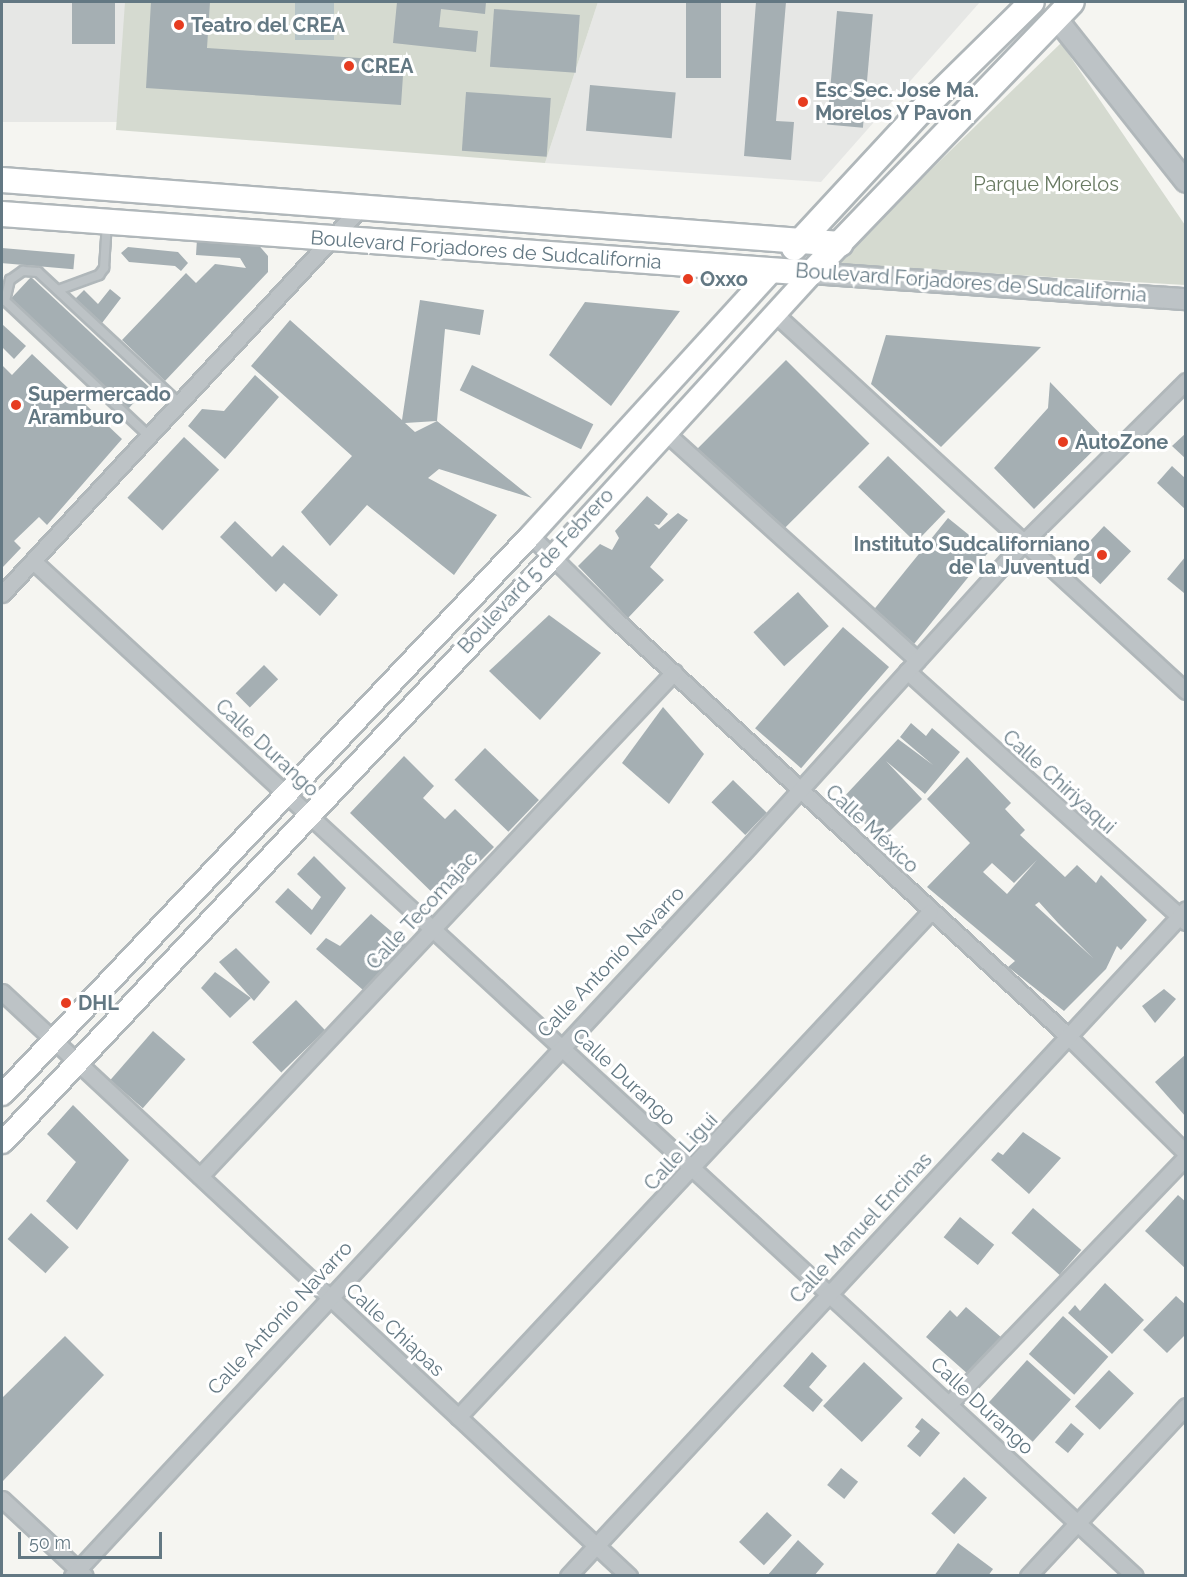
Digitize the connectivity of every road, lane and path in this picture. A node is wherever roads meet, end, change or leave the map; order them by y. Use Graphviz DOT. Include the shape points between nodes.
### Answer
graph roads {
  1 [pos="1032,2"];
  2 [pos="1057,7"];
  3 [pos="2,180"];
  4 [pos="1185,182"];
  5 [pos="361,207"];
  6 [pos="2,214"];
  7 [pos="107,222"];
  8 [pos="331,240"];
  9 [pos="801,241"];
  10 [pos="841,244"];
  11 [pos="772,270"];
  12 [pos="811,273"];
  13 [pos="58,290"];
  14 [pos="1185,298"];
  15 [pos="774,313"];
  16 [pos="1185,381"];
  17 [pos="179,403"];
  18 [pos="665,432"];
  19 [pos="149,436"];
  20 [pos="530,535"];
  21 [pos="1025,541"];
  22 [pos="552,557"];
  23 [pos="33,561"];
  24 [pos="2,594"];
  25 [pos="912,666"];
  26 [pos="674,672"];
  27 [pos="1185,691"];
  28 [pos="799,789"];
  29 [pos="284,793"];
  30 [pos="308,814"];
  31 [pos="930,912"];
  32 [pos="1183,916"];
  33 [pos="433,929"];
  34 [pos="2,992"];
  35 [pos="1068,1036"];
  36 [pos="51,1038"];
  37 [pos="559,1046"];
  38 [pos="75,1061"];
  39 [pos="2,1094"];
  40 [pos="2,1142"];
  41 [pos="1185,1153"];
  42 [pos="1185,1157"];
  43 [pos="694,1170"];
  44 [pos="200,1176"];
  45 [pos="829,1294"];
  46 [pos="329,1296"];
  47 [pos="949,1404"];
  48 [pos="1185,1406"];
  49 [pos="458,1416"];
  50 [pos="2,1499"];
  51 [pos="1077,1522"];
  52 [pos="596,1545"];
  53 [pos="78,1573"];
  54 [pos="568,1575"];
  55 [pos="629,1575"];
  56 [pos="1028,1575"];
  57 [pos="1135,1575"];
  1 -- 9 [label="main road, Boulevard 5 de Febrero" via="919,113"];
  2 -- 4 [label="street"];
  2 -- 10 [label="main road, Boulevard 5 de Febrero"];
  3 -- 5 [label="main road, Boulevard Forjadores de Sudcalifornia"];
  5 -- 8 [label="street"];
  5 -- 9 [label="main road, Boulevard Forjadores de Sudcalifornia"];
  6 -- 7 [label="main road, Boulevard Forjadores de Sudcalifornia"];
  7 -- 8 [label="main road, Boulevard Forjadores de Sudcalifornia"];
  7 -- 13 [label="lane" via="104,268 99,275"];
  8 -- 11 [label="main road, Boulevard Forjadores de Sudcalifornia"];
  8 -- 17 [label="street"];
  9 -- 10 [label="main road, Boulevard Forjadores de Sudcalifornia"];
  9 -- 11 [label="main road, Boulevard 5 de Febrero"];
  10 -- 12 [label="main road, Boulevard 5 de Febrero"];
  11 -- 12 [label="main road, Boulevard Forjadores de Sudcalifornia"];
  11 -- 20 [label="main road, Boulevard 5 de Febrero"];
  12 -- 14 [label="street, Boulevard Forjadores de Sudcalifornia"];
  12 -- 15 [label="main road, Boulevard 5 de Febrero"];
  13 -- 17 [label="lane"];
  13 -- 19 [label="lane" via="38,272 23,271 10,280 5,301"];
  15 -- 18 [label="main road, Boulevard 5 de Febrero"];
  15 -- 21 [label="street"];
  16 -- 21 [label="street, Calle Antonio Navarro"];
  17 -- 19 [label="street"];
  18 -- 22 [label="main road, Boulevard 5 de Febrero"];
  18 -- 25 [label="street, Calle Chiriyaqui"];
  19 -- 23 [label="street"];
  20 -- 22 [label="street, Calle México"];
  20 -- 29 [label="main road, Boulevard 5 de Febrero"];
  21 -- 25 [label="street, Calle Antonio Navarro"];
  21 -- 27 [label="street"];
  22 -- 26 [label="street, Calle México"];
  22 -- 30 [label="main road, Boulevard 5 de Febrero"];
  23 -- 24 [label="street"];
  23 -- 29 [label="street, Calle Durango"];
  25 -- 28 [label="street, Calle Antonio Navarro"];
  25 -- 32 [label="street, Calle Chiriyaqui"];
  26 -- 28 [label="street, Calle México"];
  26 -- 33 [label="street, Calle Tecomajac"];
  28 -- 31 [label="street, Calle México"];
  28 -- 37 [label="street, Calle Antonio Navarro"];
  29 -- 30 [label="street, Calle Durango"];
  29 -- 36 [label="main road, Boulevard 5 de Febrero"];
  30 -- 33 [label="street, Calle Durango"];
  30 -- 38 [label="main road, Boulevard 5 de Febrero"];
  31 -- 35 [label="street, Calle México"];
  31 -- 43 [label="street, Calle Ligui"];
  32 -- 35 [label="street, Calle Manuel Encinas"];
  33 -- 37 [label="street, Calle Durango"];
  33 -- 44 [label="street, Calle Tecomajac"];
  34 -- 36 [label="street, Calle Chiapas"];
  35 -- 41 [label="street, Calle México"];
  35 -- 45 [label="street, Calle Manuel Encinas"];
  36 -- 38 [label="street, Calle Chiapas"];
  36 -- 39 [label="main road, Boulevard 5 de Febrero"];
  37 -- 43 [label="street, Calle Durango"];
  37 -- 46 [label="street, Calle Antonio Navarro"];
  38 -- 40 [label="main road, Boulevard 5 de Febrero"];
  38 -- 44 [label="street, Calle Chiapas"];
  42 -- 47 [label="street"];
  43 -- 45 [label="street, Calle Durango"];
  43 -- 49 [label="street, Calle Ligui"];
  44 -- 46 [label="street, Calle Chiapas"];
  45 -- 47 [label="street, Calle Durango"];
  45 -- 52 [label="street, Calle Manuel Encinas"];
  46 -- 49 [label="street, Calle Chiapas"];
  46 -- 53 [label="street, Calle Antonio Navarro"];
  47 -- 51 [label="street, Calle Durango"];
  48 -- 51 [label="street"];
  49 -- 52 [label="street, Calle Chiapas"];
  50 -- 53 [label="street"];
  51 -- 56 [label="street"];
  51 -- 57 [label="street, Calle Durango"];
  52 -- 54 [label="street, Calle Manuel Encinas"];
  52 -- 55 [label="street, Calle Chiapas"];
}
